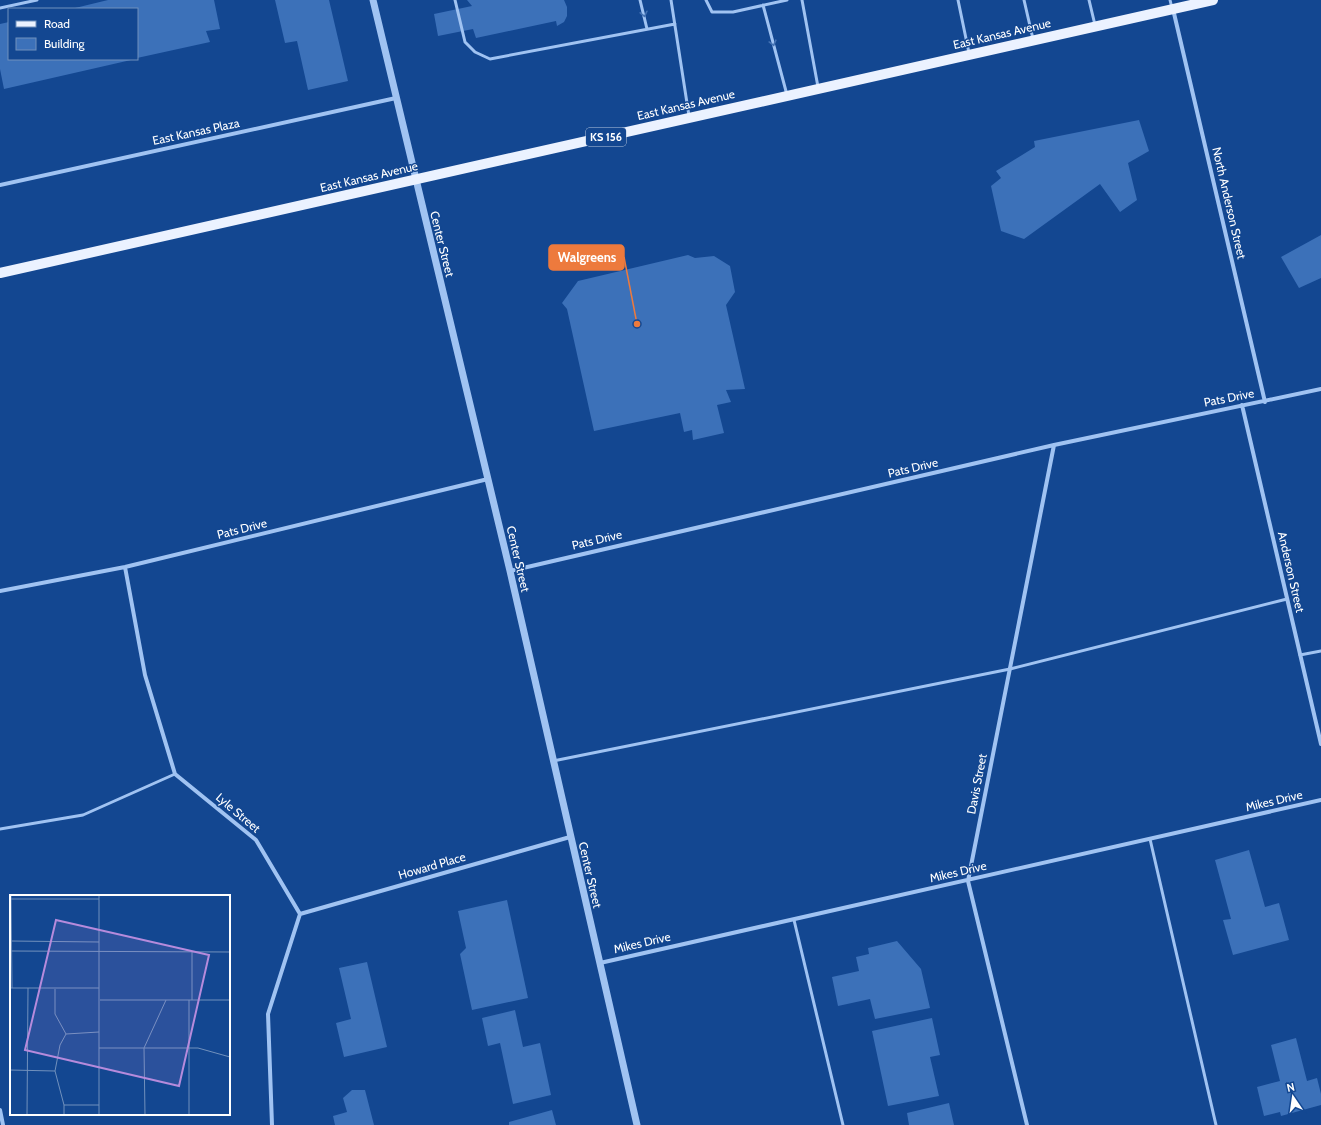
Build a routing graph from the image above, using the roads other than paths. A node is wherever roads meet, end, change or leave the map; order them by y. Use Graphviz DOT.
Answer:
graph roads {
  1 [pos="37,0"];
  2 [pos="373,0"];
  3 [pos="455,0"];
  4 [pos="640,0"];
  5 [pos="671,0"];
  6 [pos="706,0"];
  7 [pos="787,0"];
  8 [pos="802,0"];
  9 [pos="958,0"];
  10 [pos="1024,0"];
  11 [pos="1089,0"];
  12 [pos="1213,0"];
  13 [pos="763,5"];
  14 [pos="1172,5"];
  15 [pos="0,8"];
  16 [pos="675,24"];
  17 [pos="1096,27"];
  18 [pos="647,29"];
  19 [pos="1034,41"];
  20 [pos="969,55"];
  21 [pos="819,89"];
  22 [pos="787,96"];
  23 [pos="396,98"];
  24 [pos="690,118"];
  25 [pos="415,180"];
  26 [pos="0,185"];
  27 [pos="0,273"];
  28 [pos="1321,389"];
  29 [pos="1265,402"];
  30 [pos="1242,405"];
  31 [pos="1054,445"];
  32 [pos="488,479"];
  33 [pos="125,568"];
  34 [pos="510,571"];
  35 [pos="0,591"];
  36 [pos="1287,599"];
  37 [pos="1321,651"];
  38 [pos="1300,655"];
  39 [pos="1010,669"];
  40 [pos="1321,744"];
  41 [pos="553,761"];
  42 [pos="175,774"];
  43 [pos="1321,800"];
  44 [pos="0,829"];
  45 [pos="570,837"];
  46 [pos="1150,839"];
  47 [pos="968,880"];
  48 [pos="300,914"];
  49 [pos="794,920"];
  50 [pos="599,963"];
  51 [pos="0,1110"];
  52 [pos="4,1125"];
  53 [pos="272,1125"];
  54 [pos="636,1125"];
  55 [pos="843,1125"];
  56 [pos="1027,1125"];
  57 [pos="1216,1125"];
  1 -- 15 [label="lane"];
  2 -- 23 [label="street, Center Street"];
  3 -- 18 [label="lane"];
  4 -- 18 [label="lane, one-way"];
  5 -- 16 [label="lane"];
  6 -- 13 [label="lane"];
  7 -- 13 [label="lane"];
  8 -- 21 [label="lane"];
  9 -- 20 [label="lane"];
  10 -- 19 [label="lane"];
  11 -- 17 [label="lane"];
  12 -- 14 [label="main road, East Kansas Avenue / KS 156"];
  13 -- 22 [label="lane, one-way"];
  14 -- 17 [label="main road, East Kansas Avenue / KS 156"];
  14 -- 29 [label="street, North Anderson Street"];
  16 -- 18 [label="lane"];
  16 -- 24 [label="lane"];
  17 -- 19 [label="main road, East Kansas Avenue / KS 156"];
  19 -- 20 [label="main road, East Kansas Avenue / KS 156"];
  20 -- 21 [label="main road, East Kansas Avenue / KS 156"];
  21 -- 22 [label="main road, East Kansas Avenue / KS 156"];
  22 -- 24 [label="main road, East Kansas Avenue / KS 156"];
  23 -- 25 [label="street, Center Street"];
  23 -- 26 [label="street, East Kansas Plaza"];
  24 -- 25 [label="main road, East Kansas Avenue / KS 156"];
  25 -- 27 [label="main road, East Kansas Avenue / KS 156"];
  25 -- 32 [label="street, Center Street"];
  28 -- 29 [label="street, Pats Drive"];
  29 -- 30 [label="street, Pats Drive"];
  30 -- 31 [label="street, Pats Drive"];
  30 -- 36 [label="street, Anderson Street"];
  31 -- 34 [label="street, Pats Drive"];
  31 -- 39 [label="street, Davis Street"];
  32 -- 33 [label="street, Pats Drive"];
  32 -- 34 [label="street, Center Street"];
  33 -- 35 [label="street, Pats Drive"];
  33 -- 42 [label="street"];
  34 -- 41 [label="street, Center Street"];
  36 -- 38 [label="street, Anderson Street"];
  36 -- 39 [label="lane"];
  37 -- 38 [label="lane"];
  38 -- 40 [label="street, Anderson Street"];
  39 -- 41 [label="lane"];
  39 -- 47 [label="street, Davis Street"];
  41 -- 45 [label="street, Center Street"];
  42 -- 44 [label="lane"];
  42 -- 48 [label="street, Lyle Street"];
  43 -- 46 [label="street, Mikes Drive"];
  45 -- 48 [label="street, Howard Place"];
  45 -- 50 [label="street, Center Street"];
  46 -- 47 [label="street, Mikes Drive"];
  46 -- 57 [label="lane"];
  47 -- 49 [label="street, Mikes Drive"];
  47 -- 56 [label="street, Davis Street"];
  48 -- 53 [label="street"];
  49 -- 50 [label="street, Mikes Drive"];
  49 -- 55 [label="lane"];
  50 -- 54 [label="street, Center Street"];
  51 -- 52 [label="street"];
}
